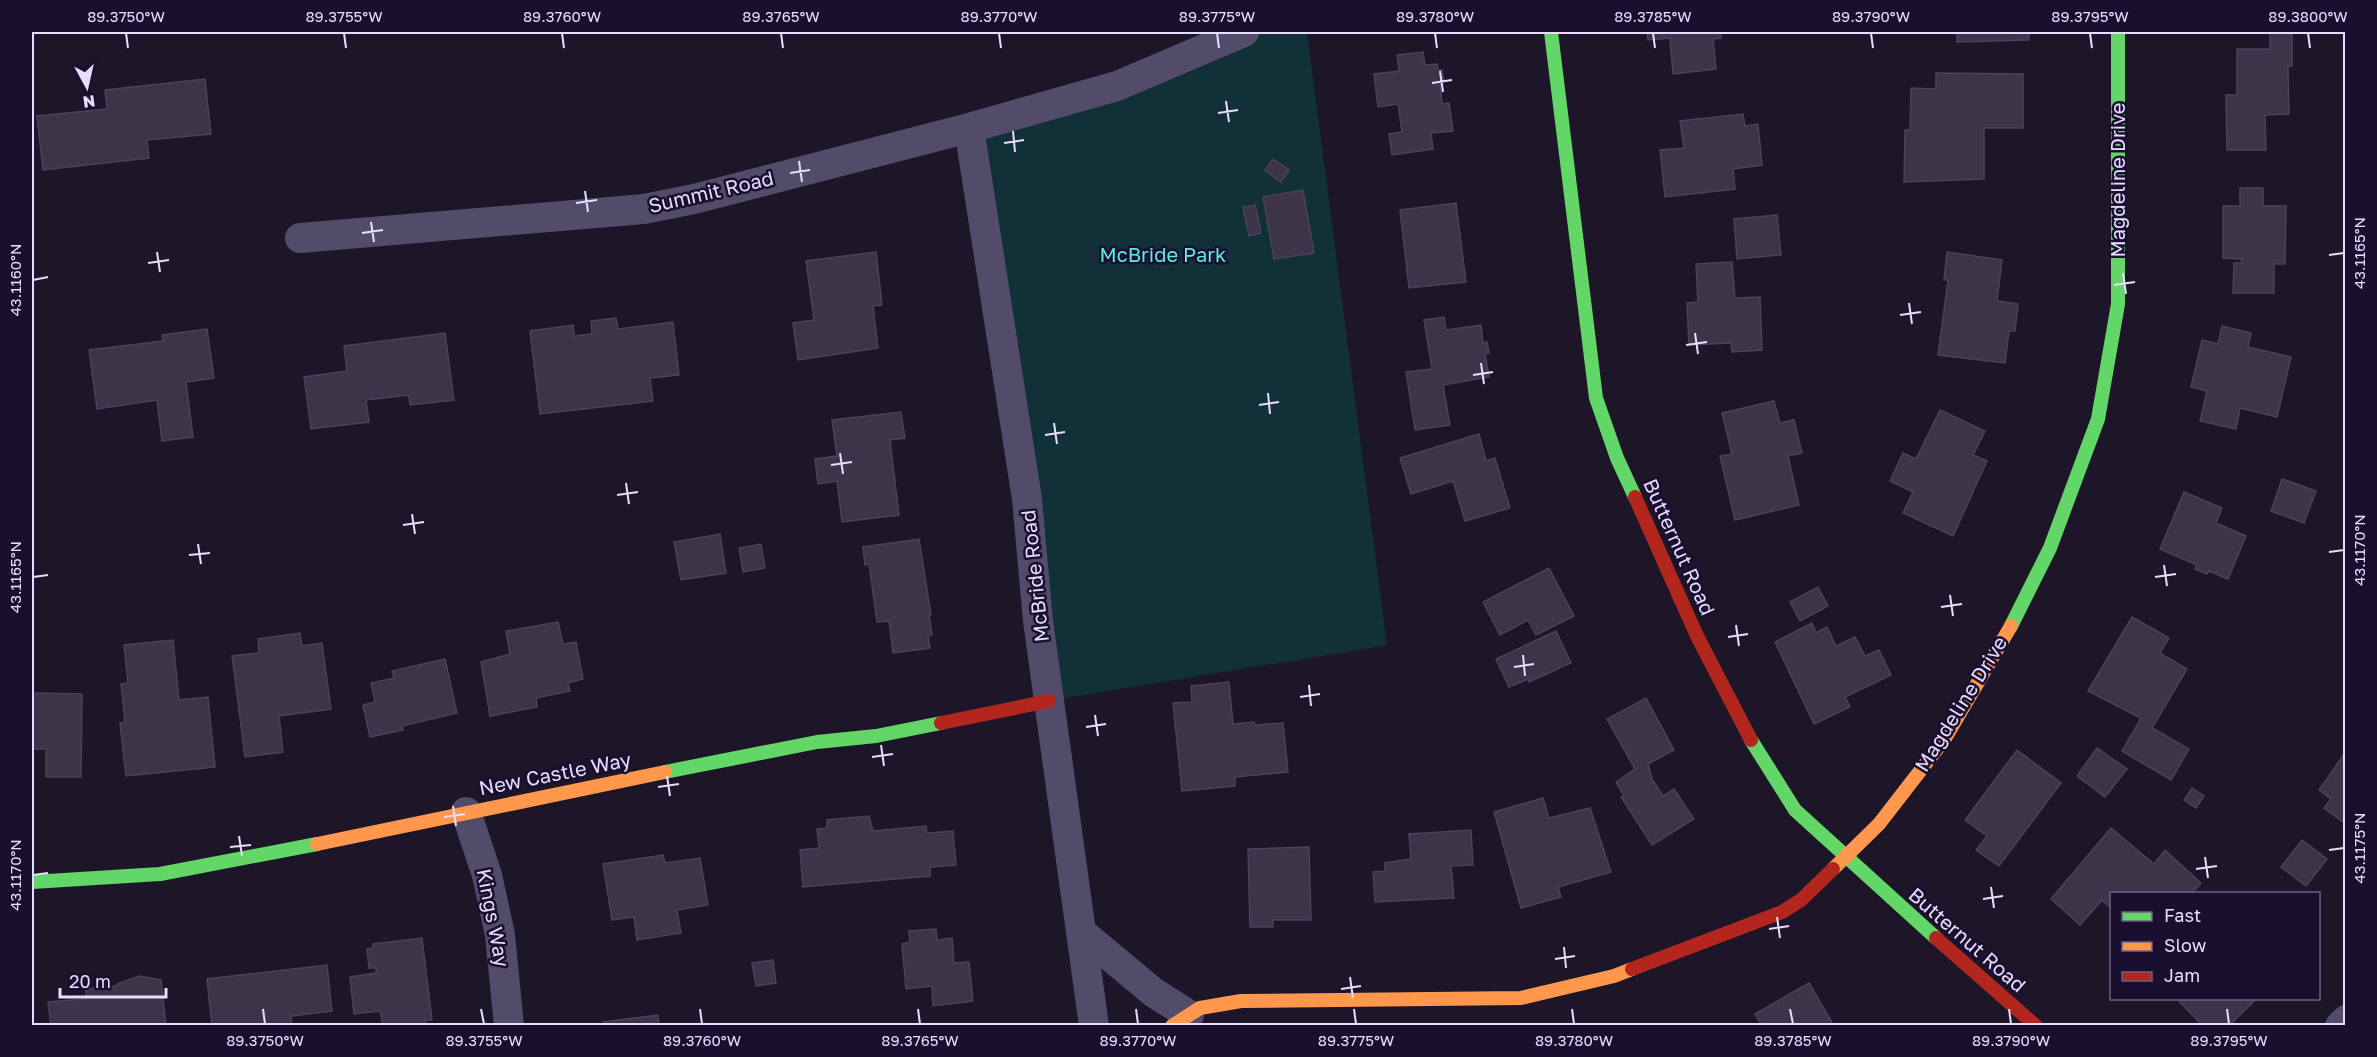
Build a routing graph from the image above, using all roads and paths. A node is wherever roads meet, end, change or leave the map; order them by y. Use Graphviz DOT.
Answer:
graph roads {
  1 [pos="1244,32"];
  2 [pos="1551,32"];
  3 [pos="2118,32"];
  4 [pos="969,128"];
  5 [pos="300,238"];
  6 [pos="1049,701"];
  7 [pos="466,812"];
  8 [pos="1845,857"];
  9 [pos="32,882"];
  10 [pos="1081,932"];
  11 [pos="1180,1020"];
  12 [pos="2346,1020"];
  13 [pos="509,1026"];
  14 [pos="1094,1026"];
  15 [pos="2036,1026"];
  16 [pos="2340,1026"];
  1 -- 4 [label="street, Summit Road"];
  2 -- 8 [label="street, Butternut Road"];
  3 -- 8 [label="street, Magdeline Drive"];
  4 -- 5 [label="street, Summit Road"];
  4 -- 6 [label="street, McBride Road"];
  6 -- 7 [label="street, New Castle Way"];
  6 -- 10 [label="street, McBride Road"];
  7 -- 9 [label="street, New Castle Way"];
  7 -- 13 [label="street, Kings Way"];
  8 -- 11 [label="street, Magdeline Drive"];
  8 -- 15 [label="street, Butternut Road"];
  10 -- 11 [label="street, Magdeline Drive"];
  10 -- 14 [label="street, McBride Road"];
  12 -- 16 [label="street"];
}
